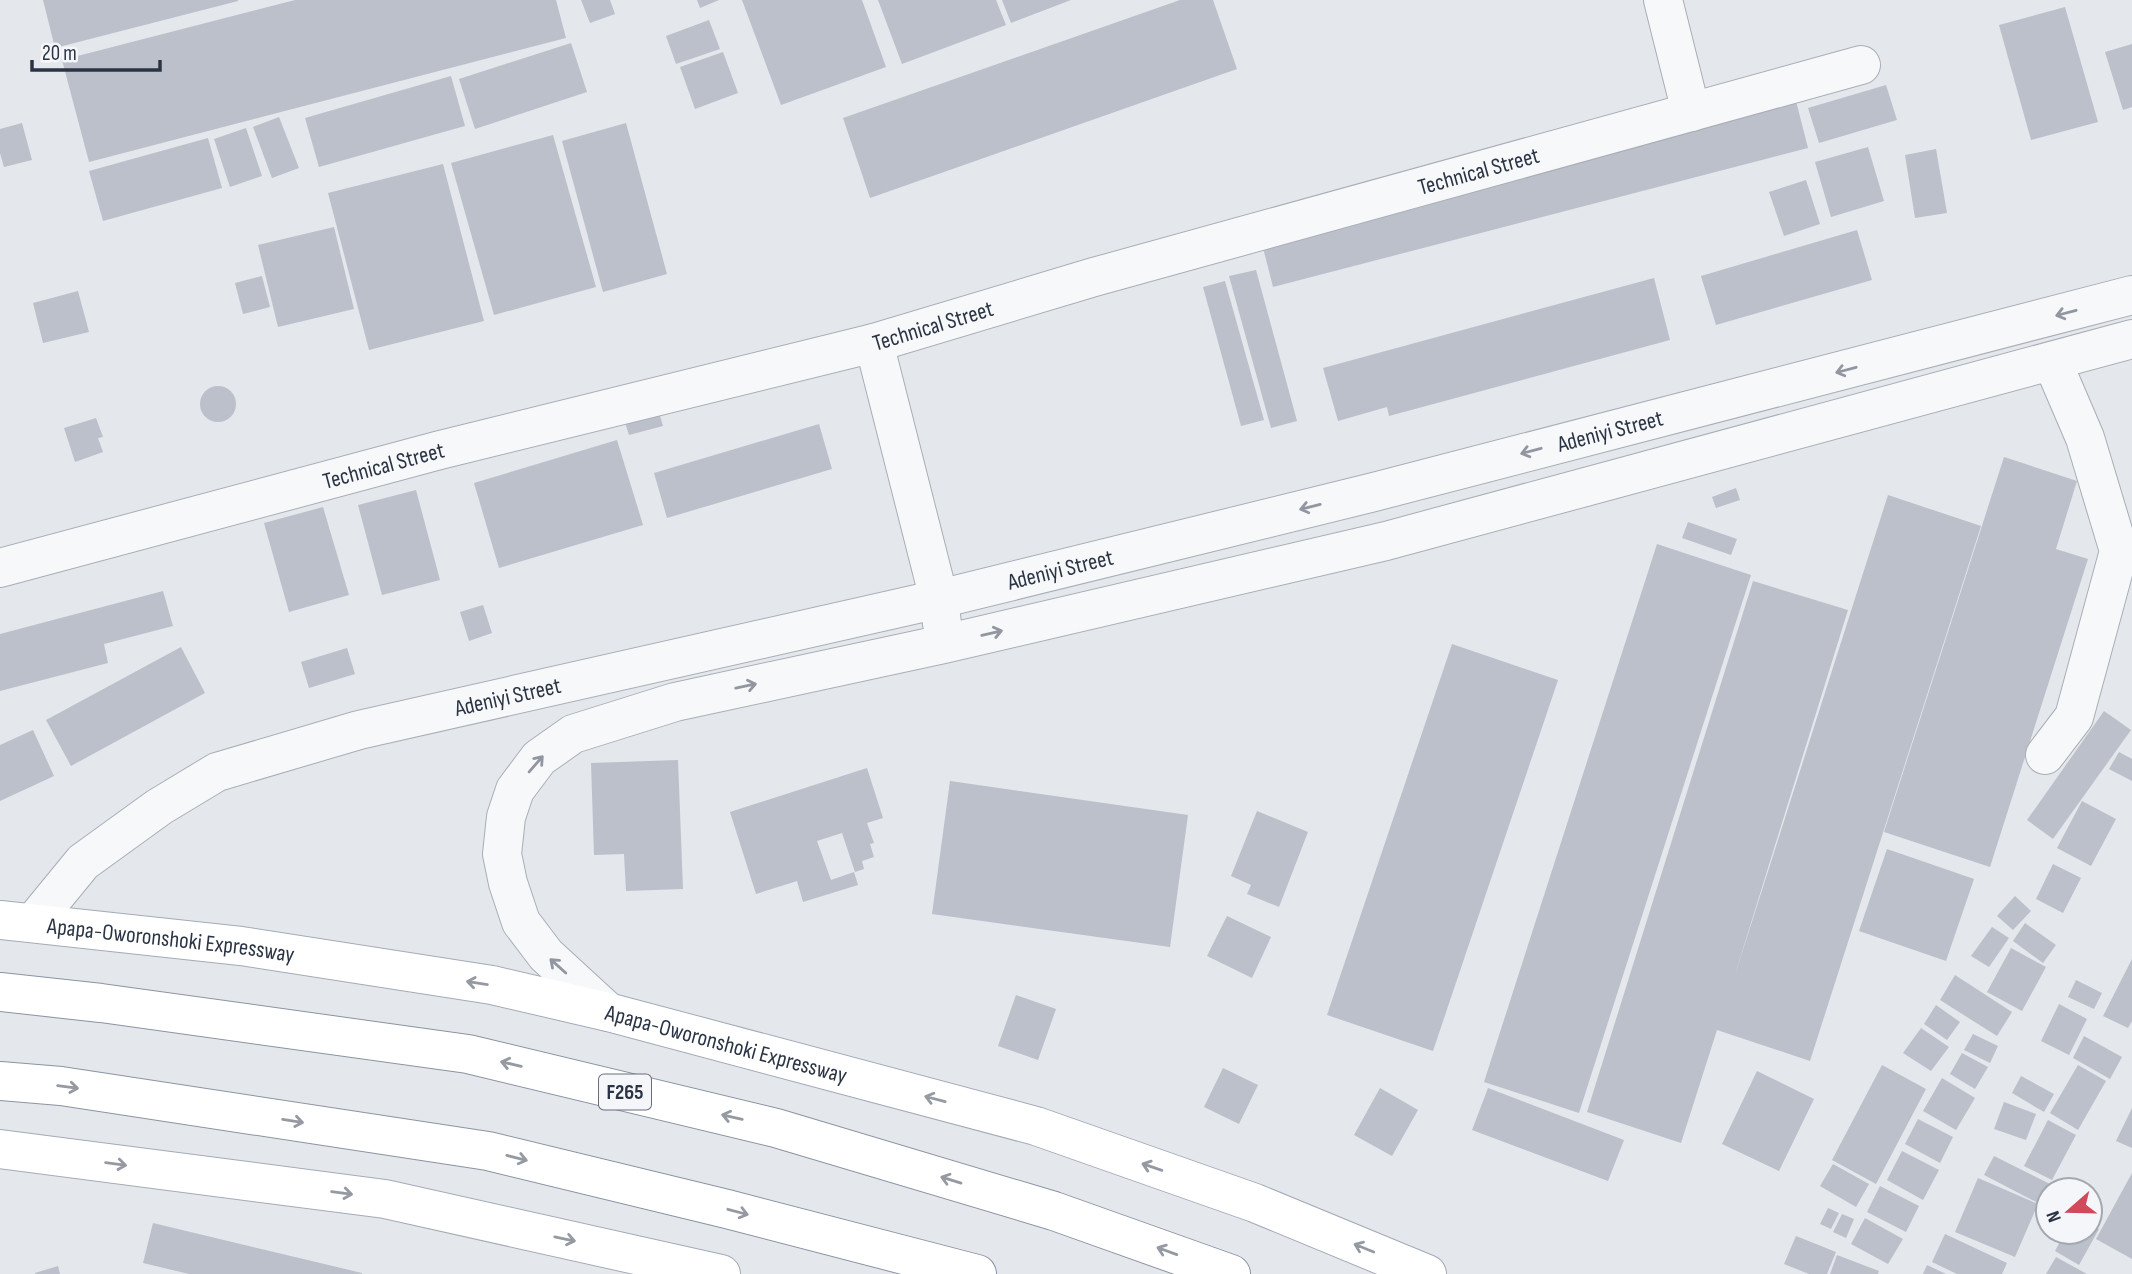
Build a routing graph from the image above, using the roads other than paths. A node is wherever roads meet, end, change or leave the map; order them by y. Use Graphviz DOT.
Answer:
graph roads {
  1 [pos="1663,0"];
  2 [pos="1861,65"];
  3 [pos="1691,112"];
  4 [pos="2132,295"];
  5 [pos="2132,339"];
  6 [pos="874,343"];
  7 [pos="2052,361"];
  8 [pos="0,569"];
  9 [pos="939,599"];
  10 [pos="944,644"];
  11 [pos="2045,755"];
  12 [pos="17,922"];
  13 [pos="0,992"];
  14 [pos="608,1012"];
  15 [pos="0,1081"];
  16 [pos="1,1154"];
  17 [pos="721,1274"];
  18 [pos="977,1274"];
  19 [pos="1231,1274"];
  20 [pos="1427,1274"];
  1 -- 3 [label="street"];
  2 -- 3 [label="street, Technical Street"];
  3 -- 6 [label="street, Technical Street"];
  4 -- 9 [label="street, Adeniyi Street, one-way"];
  5 -- 7 [label="street, Adeniyi Street"];
  6 -- 8 [label="street, Technical Street"];
  6 -- 9 [label="street"];
  10 -- 7 [label="street, Adeniyi Street, one-way"];
  7 -- 11 [label="street"];
  9 -- 10 [label="street"];
  9 -- 12 [label="street, Adeniyi Street"];
  14 -- 10 [label="street, Adeniyi Street, one-way"];
  14 -- 12 [label="main road, Apapa-Oworonshoki Expressway, one-way"];
  19 -- 13 [label="main road, F265, one-way"];
  20 -- 14 [label="main road, Apapa-Oworonshoki Expressway, one-way"];
  15 -- 18 [label="main road, one-way"];
  16 -- 17 [label="main road, one-way"];
}
